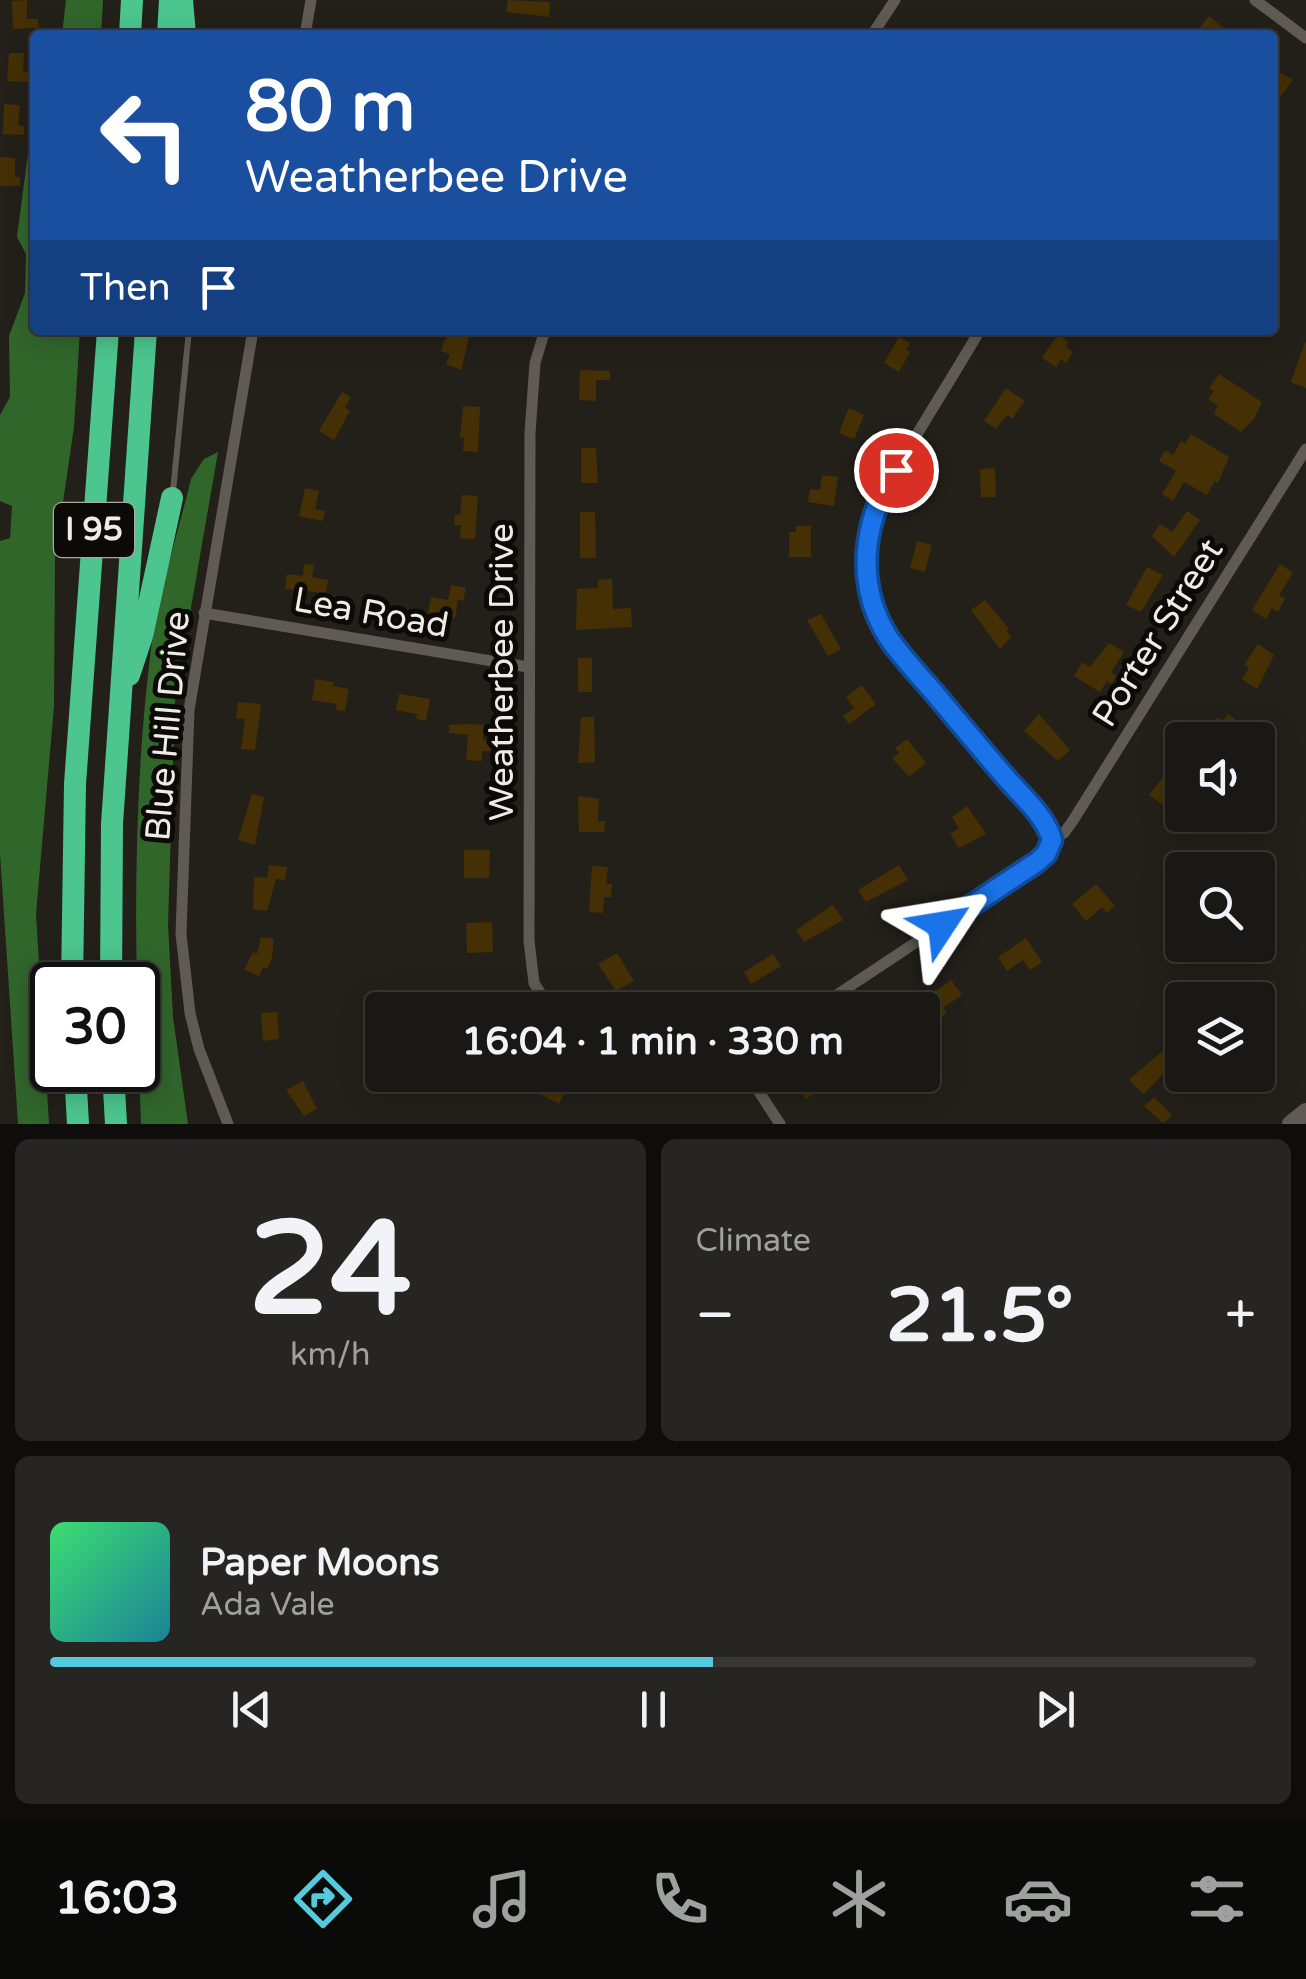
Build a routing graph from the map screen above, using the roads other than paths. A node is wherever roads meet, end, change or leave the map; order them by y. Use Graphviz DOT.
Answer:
graph roads {
  1 [pos="132,0"];
  2 [pos="170,0"];
  3 [pos="182,0"];
  4 [pos="311,0"];
  5 [pos="896,0"];
  6 [pos="1255,0"];
  7 [pos="130,30"];
  8 [pos="168,30"];
  9 [pos="185,30"];
  10 [pos="306,30"];
  11 [pos="875,30"];
  12 [pos="1306,38"];
  13 [pos="108,335"];
  14 [pos="146,335"];
  15 [pos="188,335"];
  16 [pos="253,335"];
  17 [pos="544,335"];
  18 [pos="977,335"];
  19 [pos="1306,450"];
  20 [pos="172,498"];
  21 [pos="204,613"];
  22 [pos="528,666"];
  23 [pos="118,707"];
  24 [pos="1052,840"];
  25 [pos="72,962"];
  26 [pos="111,962"];
  27 [pos="540,992"];
  28 [pos="841,992"];
  29 [pos="77,1092"];
  30 [pos="114,1092"];
  31 [pos="759,1092"];
  32 [pos="78,1124"];
  33 [pos="116,1124"];
  34 [pos="228,1124"];
  35 [pos="780,1124"];
  1 -- 7 [label="highway"];
  2 -- 8 [label="highway"];
  3 -- 9 [label="highway"];
  4 -- 10 [label="street"];
  5 -- 11 [label="street"];
  6 -- 12 [label="street"];
  13 -- 25 [label="highway, I 95"];
  14 -- 23 [label="highway, I 95"];
  15 -- 20 [label="lane"];
  16 -- 21 [label="street, Blue Hill Drive"];
  17 -- 22 [label="street, Weatherbee Drive"];
  18 -- 24 [label="street"];
  19 -- 24 [label="street, Porter Street"];
  20 -- 23 [label="highway"];
  21 -- 22 [label="street, Lea Road"];
  21 -- 34 [label="street, Blue Hill Drive"];
  22 -- 27 [label="street, Weatherbee Drive"];
  23 -- 26 [label="highway, I 95"];
  24 -- 28 [label="street"];
  29 -- 32 [label="highway"];
  30 -- 33 [label="highway"];
  31 -- 35 [label="street"];
}
